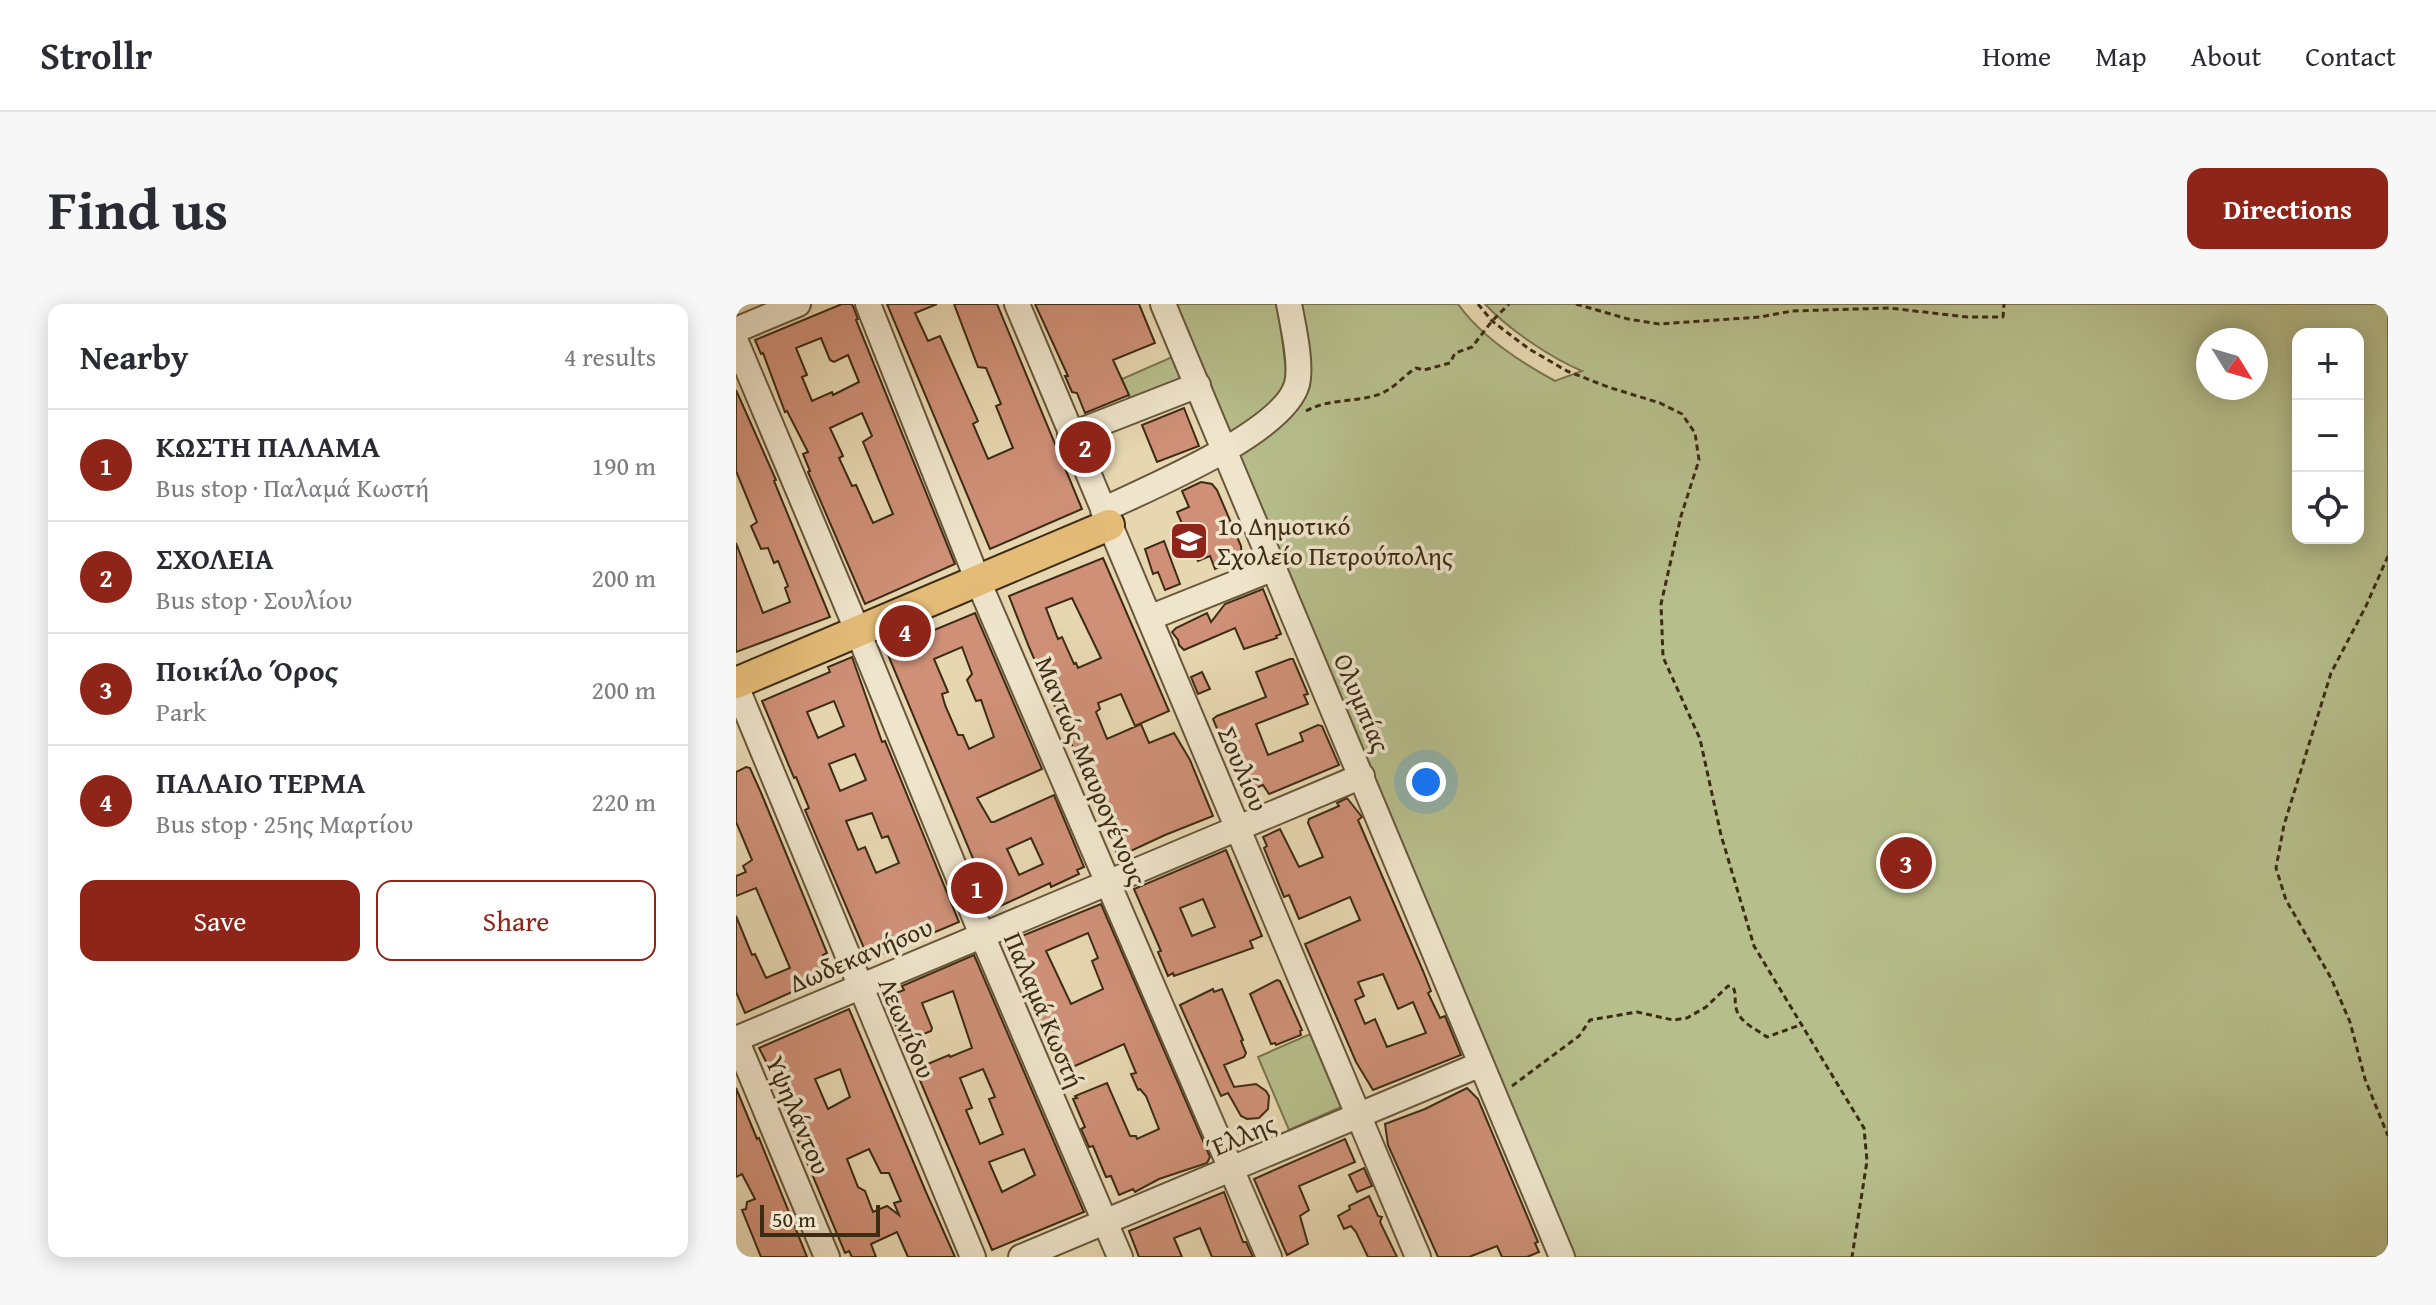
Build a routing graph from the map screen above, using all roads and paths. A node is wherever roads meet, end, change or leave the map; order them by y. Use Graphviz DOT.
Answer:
graph roads {
  1 [pos="798,304"];
  2 [pos="868,304"];
  3 [pos="1017,304"];
  4 [pos="1163,304"];
  5 [pos="1289,304"];
  6 [pos="1478,304"];
  7 [pos="1509,304"];
  8 [pos="1576,304"];
  9 [pos="2004,304"];
  10 [pos="1492,321"];
  11 [pos="736,330"];
  12 [pos="736,342"];
  13 [pos="1198,385"];
  14 [pos="1298,417"];
  15 [pos="1070,435"];
  16 [pos="1225,450"];
  17 [pos="1106,517"];
  18 [pos="2388,556"];
  19 [pos="1274,568"];
  20 [pos="978,581"];
  21 [pos="1149,618"];
  22 [pos="858,632"];
  23 [pos="736,684"];
  24 [pos="1362,776"];
  25 [pos="1237,827"];
  26 [pos="1108,881"];
  27 [pos="982,935"];
  28 [pos="860,986"];
  29 [pos="1800,1025"];
  30 [pos="736,1039"];
  31 [pos="1481,1064"];
  32 [pos="1496,1098"];
  33 [pos="1358,1117"];
  34 [pos="2388,1136"];
  35 [pos="1232,1170"];
  36 [pos="1105,1222"];
  37 [pos="827,1257"];
  38 [pos="973,1257"];
  39 [pos="1021,1257"];
  40 [pos="1120,1257"];
  41 [pos="1269,1257"];
  42 [pos="1418,1257"];
  43 [pos="1562,1257"];
  44 [pos="1852,1257"];
  1 -- 11 [label="street"];
  2 -- 20 [label="street, Μαντώς Μαυρογένους"];
  3 -- 15 [label="street, Σουλίου"];
  4 -- 13 [label="street, Ολυμπίας"];
  5 -- 16 [label="street"];
  6 -- 10 [label="path"];
  7 -- 10 [label="path"];
  8 -- 9 [label="path"];
  10 -- 14 [label="path"];
  10 -- 29 [label="path"];
  12 -- 22 [label="street, Παλαμά Κωστή"];
  13 -- 15 [label="street"];
  13 -- 16 [label="street, Ολυμπίας"];
  15 -- 17 [label="street, Σουλίου"];
  16 -- 17 [label="street"];
  16 -- 19 [label="street, Ολυμπίας"];
  17 -- 20 [label="main road"];
  17 -- 21 [label="street, Σουλίου"];
  18 -- 34 [label="path"];
  19 -- 21 [label="street"];
  19 -- 24 [label="street, Ολυμπίας"];
  20 -- 22 [label="main road"];
  20 -- 26 [label="street, Μαντώς Μαυρογένους"];
  21 -- 25 [label="street, Σουλίου"];
  22 -- 23 [label="main road"];
  22 -- 27 [label="street, Παλαμά Κωστή"];
  23 -- 28 [label="street, Λεωνίδου"];
  24 -- 25 [label="street, Δωδεκανήσου"];
  24 -- 31 [label="street, Ολυμπίας"];
  25 -- 26 [label="street, Δωδεκανήσου"];
  25 -- 33 [label="street, Σουλίου"];
  26 -- 27 [label="street, Δωδεκανήσου"];
  26 -- 35 [label="street, Μαντώς Μαυρογένους"];
  27 -- 28 [label="street, Δωδεκανήσου"];
  27 -- 36 [label="street, Παλαμά Κωστή"];
  28 -- 30 [label="street, Δωδεκανήσου"];
  28 -- 38 [label="street, Λεωνίδου"];
  29 -- 32 [label="path"];
  29 -- 44 [label="path"];
  30 -- 37 [label="street, Υψηλάντου"];
  31 -- 32 [label="street, Ολυμπίας"];
  31 -- 33 [label="street, Έλλης"];
  32 -- 43 [label="street, Ολυμπίας"];
  33 -- 35 [label="street, Έλλης"];
  33 -- 42 [label="street, Σουλίου"];
  35 -- 36 [label="street, Έλλης"];
  35 -- 41 [label="street, Μαντώς Μαυρογένους"];
  36 -- 39 [label="street, Έλλης"];
  36 -- 40 [label="street, Παλαμά Κωστή"];
}
